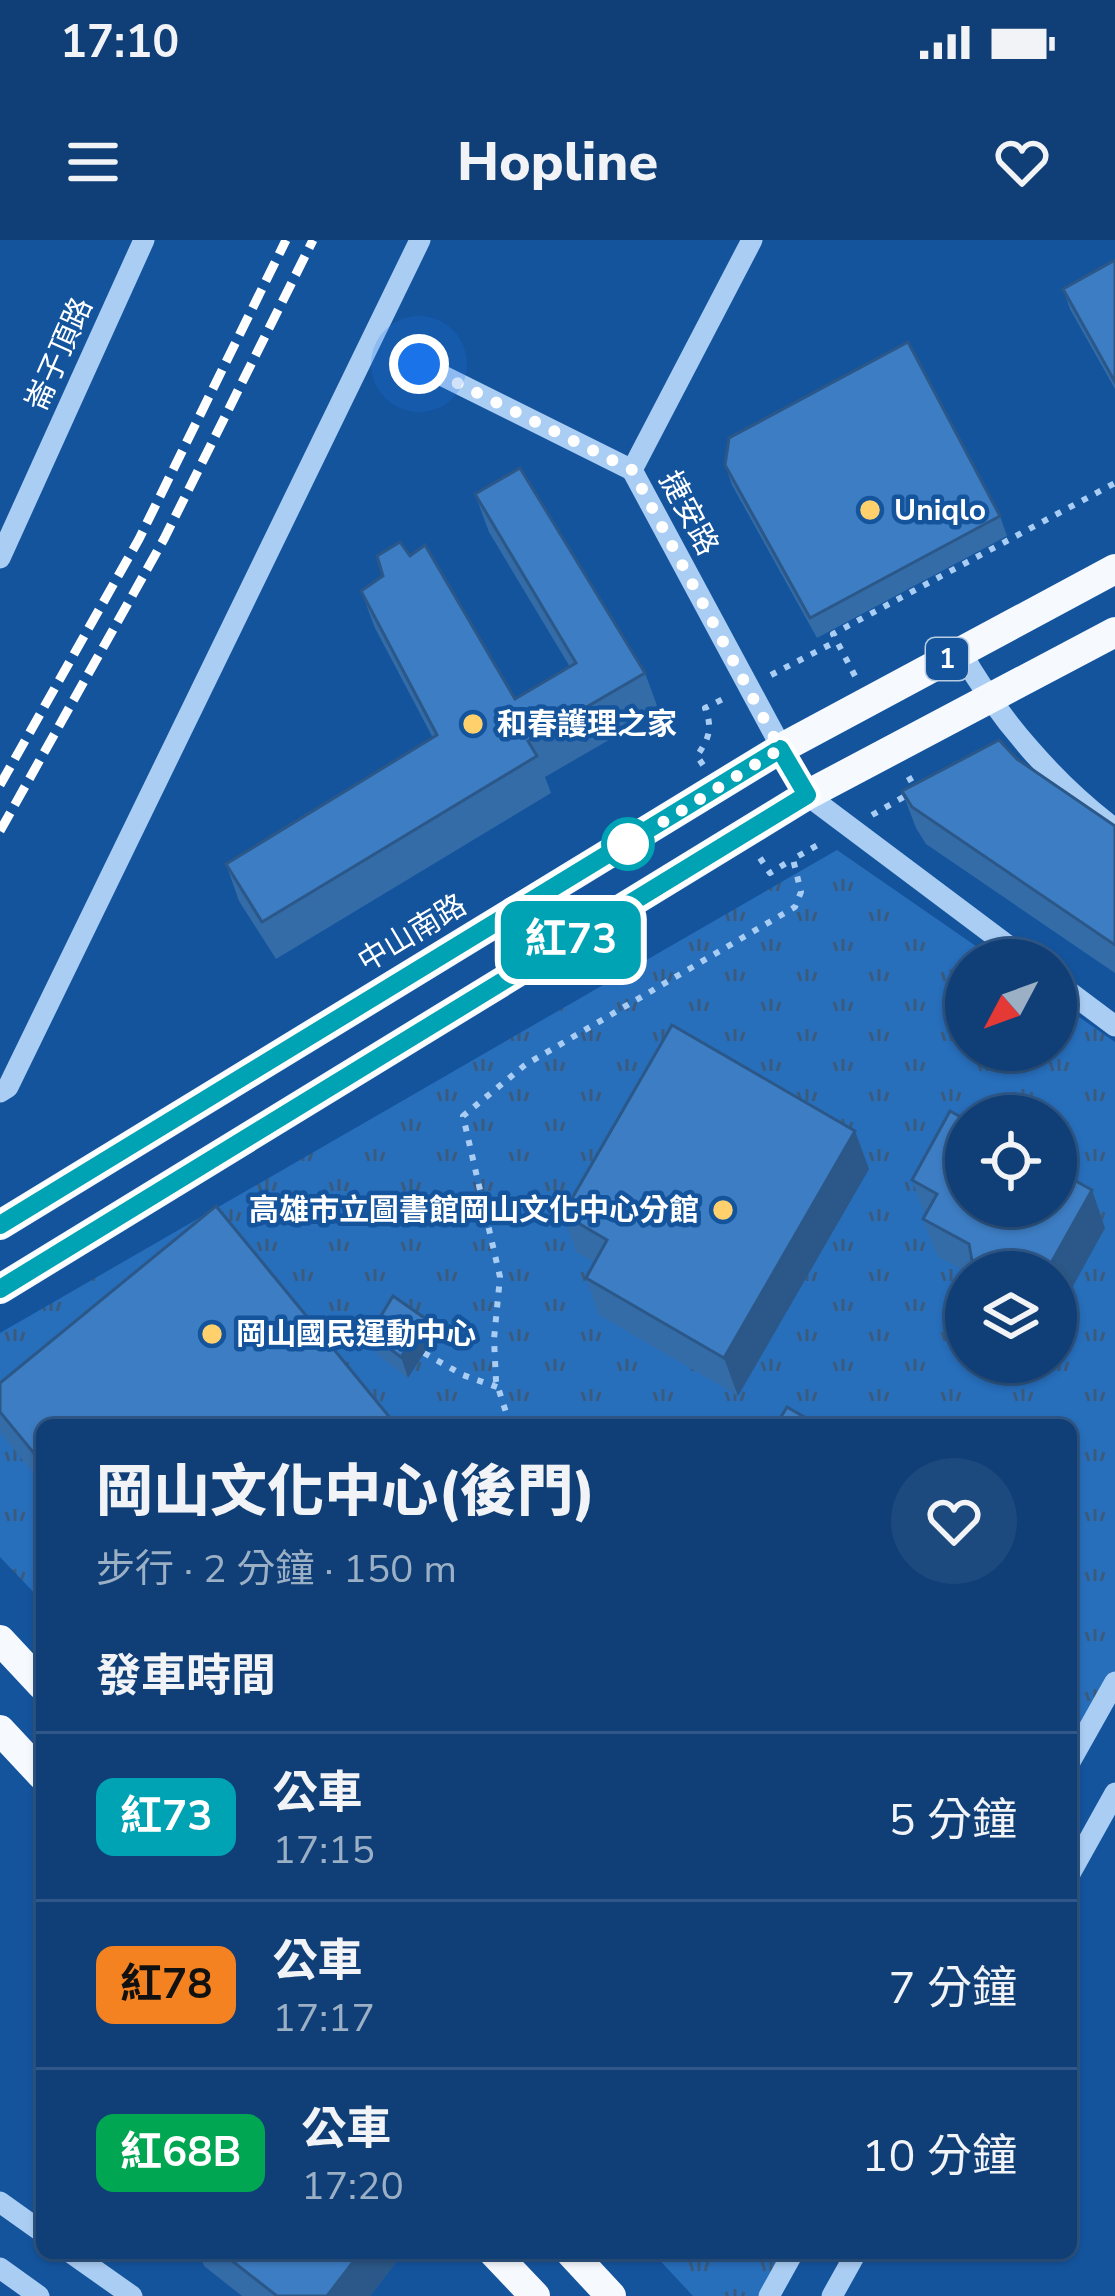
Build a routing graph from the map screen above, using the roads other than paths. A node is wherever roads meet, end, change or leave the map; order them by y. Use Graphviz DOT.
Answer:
graph roads {
  1 [pos="144,240"];
  2 [pos="420,240"];
  3 [pos="752,240"];
  4 [pos="419,364"];
  5 [pos="632,470"];
  6 [pos="0,558"];
  7 [pos="1115,569"];
  8 [pos="1115,632"];
  9 [pos="961,652"];
  10 [pos="988,700"];
  11 [pos="780,749"];
  12 [pos="807,795"];
  13 [pos="1115,829"];
  14 [pos="999,939"];
  15 [pos="1077,998"];
  16 [pos="1115,1026"];
  17 [pos="0,1092"];
  18 [pos="0,1225"];
  19 [pos="0,1289"];
  20 [pos="0,1640"];
  21 [pos="36,1679"];
  22 [pos="1115,1682"];
  23 [pos="0,1730"];
  24 [pos="1077,1749"];
  25 [pos="36,1769"];
  26 [pos="1115,1793"];
  27 [pos="1077,1861"];
  28 [pos="0,2202"];
  29 [pos="36,2228"];
  30 [pos="80,2259"];
  31 [pos="500,2259"];
  32 [pos="577,2259"];
  33 [pos="790,2259"];
  34 [pos="853,2259"];
  35 [pos="0,2268"];
  36 [pos="39,2296"];
  37 [pos="132,2296"];
  38 [pos="535,2296"];
  39 [pos="611,2296"];
  40 [pos="769,2296"];
  41 [pos="832,2296"];
  1 -- 6 [label="street, 崙子頂路"];
  2 -- 17 [label="street"];
  3 -- 5 [label="street, 捷安路"];
  4 -- 5 [label="street"];
  5 -- 11 [label="street, 捷安路"];
  7 -- 9 [label="main road, 中山南路 / 1"];
  8 -- 10 [label="main road, 1"];
  9 -- 10 [label="street"];
  9 -- 11 [label="main road, 中山南路 / 1"];
  10 -- 12 [label="main road, 1"];
  10 -- 13 [label="street"];
  11 -- 12 [label="street, 捷安路"];
  11 -- 18 [label="main road, 中山南路 / 1"];
  12 -- 14 [label="street"];
  12 -- 19 [label="main road, 1"];
  15 -- 16 [label="street"];
  20 -- 21 [label="main road"];
  22 -- 24 [label="street"];
  23 -- 25 [label="main road"];
  26 -- 27 [label="street"];
  28 -- 29 [label="street"];
  30 -- 37 [label="street"];
  31 -- 38 [label="main road"];
  32 -- 39 [label="main road"];
  33 -- 40 [label="street"];
  34 -- 41 [label="street"];
  35 -- 36 [label="street"];
}
